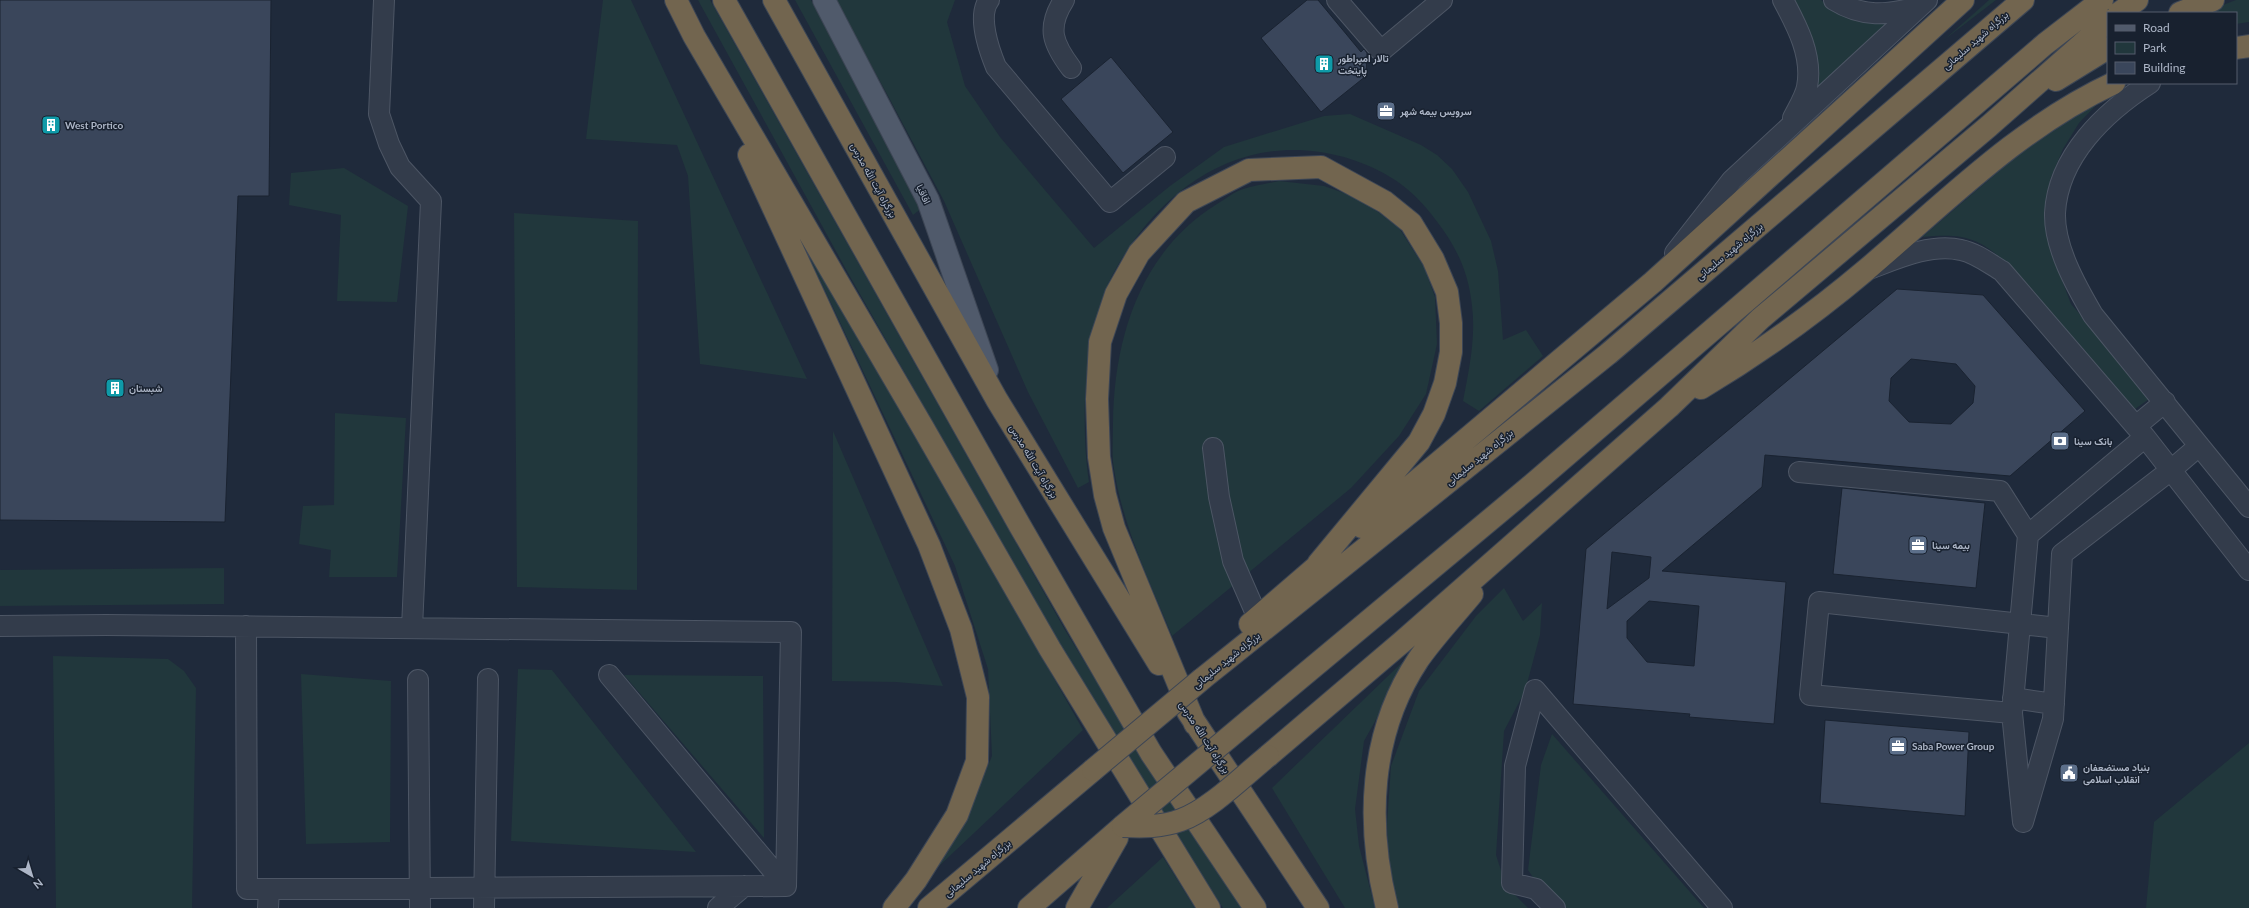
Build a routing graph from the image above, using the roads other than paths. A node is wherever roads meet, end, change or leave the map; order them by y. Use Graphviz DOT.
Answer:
graph roads {
  1 [pos="384,0"];
  2 [pos="676,0"];
  3 [pos="724,0"];
  4 [pos="774,0"];
  5 [pos="824,0"];
  6 [pos="989,0"];
  7 [pos="1064,0"];
  8 [pos="1337,0"];
  9 [pos="1442,0"];
  10 [pos="1783,0"];
  11 [pos="1834,0"];
  12 [pos="1963,0"];
  13 [pos="2023,0"];
  14 [pos="2102,0"];
  15 [pos="2137,0"];
  16 [pos="2213,0"];
  17 [pos="1924,3"];
  18 [pos="2120,12"];
  19 [pos="2183,12"];
  20 [pos="2107,22"];
  21 [pos="694,36"];
  22 [pos="2249,46"];
  23 [pos="2237,48"];
  24 [pos="2107,49"];
  25 [pos="1071,68"];
  26 [pos="2112,84"];
  27 [pos="2149,84"];
  28 [pos="1990,126"];
  29 [pos="1787,129"];
  30 [pos="1165,157"];
  31 [pos="1864,271"];
  32 [pos="1653,282"];
  33 [pos="997,400"];
  34 [pos="2165,402"];
  35 [pos="1669,407"];
  36 [pos="2140,432"];
  37 [pos="2199,446"];
  38 [pos="1213,448"];
  39 [pos="2171,470"];
  40 [pos="1798,472"];
  41 [pos="2249,507"];
  42 [pos="2028,535"];
  43 [pos="1510,547"];
  44 [pos="1318,564"];
  45 [pos="2249,570"];
  46 [pos="1257,616"];
  47 [pos="2020,623"];
  48 [pos="0,626"];
  49 [pos="246,626"];
  50 [pos="412,628"];
  51 [pos="2058,628"];
  52 [pos="609,675"];
  53 [pos="488,679"];
  54 [pos="1202,679"];
  55 [pos="418,680"];
  56 [pos="2054,704"];
  57 [pos="2012,706"];
  58 [pos="1196,724"];
  59 [pos="1123,826"];
  60 [pos="744,886"];
  61 [pos="786,886"];
  62 [pos="420,888"];
  63 [pos="485,888"];
  64 [pos="269,899"];
  65 [pos="420,908"];
  66 [pos="484,908"];
  67 [pos="718,908"];
  68 [pos="894,908"];
  69 [pos="930,908"];
  70 [pos="1029,908"];
  71 [pos="1077,908"];
  72 [pos="1209,908"];
  73 [pos="1255,908"];
  74 [pos="1318,908"];
  75 [pos="1387,908"];
  76 [pos="1555,908"];
  77 [pos="1722,908"];
  1 -- 50 [label="lane"];
  2 -- 21 [label="highway"];
  3 -- 73 [label="highway"];
  4 -- 33 [label="highway, بزرگراه آیت الله مدرس"];
  5 -- 33 [label="main road, اقاقیا"];
  6 -- 30 [label="lane"];
  7 -- 25 [label="lane"];
  8 -- 9 [label="lane"];
  10 -- 29 [label="lane"];
  11 -- 17 [label="lane"];
  12 -- 32 [label="highway"];
  13 -- 54 [label="highway, بزرگراه شهید سلیمانی"];
  14 -- 59 [label="highway, bridge"];
  15 -- 18 [label="highway"];
  16 -- 19 [label="highway"];
  17 -- 29 [label="lane"];
  20 -- 28 [label="highway"];
  21 -- 68 [label="highway"];
  21 -- 72 [label="highway"];
  22 -- 23 [label="highway"];
  24 -- 28 [label="highway"];
  26 -- 31 [label="highway"];
  27 -- 34 [label="lane"];
  28 -- 35 [label="highway"];
  29 -- 32 [label="lane"];
  31 -- 35 [label="highway"];
  31 -- 36 [label="lane"];
  32 -- 44 [label="highway"];
  33 -- 58 [label="highway, بزرگراه آیت الله مدرس"];
  34 -- 36 [label="lane"];
  34 -- 37 [label="lane"];
  35 -- 43 [label="highway"];
  36 -- 39 [label="lane"];
  36 -- 42 [label="lane"];
  37 -- 39 [label="lane"];
  37 -- 41 [label="lane"];
  38 -- 46 [label="lane"];
  39 -- 45 [label="lane"];
  39 -- 51 [label="lane"];
  40 -- 42 [label="lane"];
  42 -- 47 [label="lane"];
  43 -- 59 [label="highway, bridge"];
  43 -- 75 [label="highway"];
  44 -- 46 [label="highway"];
  44 -- 58 [label="highway"];
  46 -- 54 [label="highway"];
  47 -- 51 [label="lane"];
  47 -- 57 [label="lane"];
  47 -- 57 [label="lane"];
  48 -- 49 [label="lane"];
  49 -- 50 [label="lane"];
  49 -- 64 [label="lane"];
  50 -- 61 [label="lane"];
  51 -- 56 [label="lane"];
  52 -- 61 [label="lane"];
  53 -- 63 [label="lane"];
  54 -- 69 [label="highway, بزرگراه شهید سلیمانی, bridge"];
  55 -- 62 [label="lane"];
  56 -- 57 [label="lane"];
  56 -- 57 [label="lane"];
  58 -- 74 [label="highway, بزرگراه آیت الله مدرس"];
  59 -- 70 [label="highway"];
  59 -- 71 [label="highway"];
  60 -- 61 [label="lane"];
  60 -- 63 [label="lane"];
  60 -- 67 [label="lane"];
  62 -- 63 [label="lane"];
  62 -- 64 [label="lane"];
  62 -- 65 [label="lane"];
  63 -- 66 [label="lane"];
  76 -- 77 [label="lane"];
}
